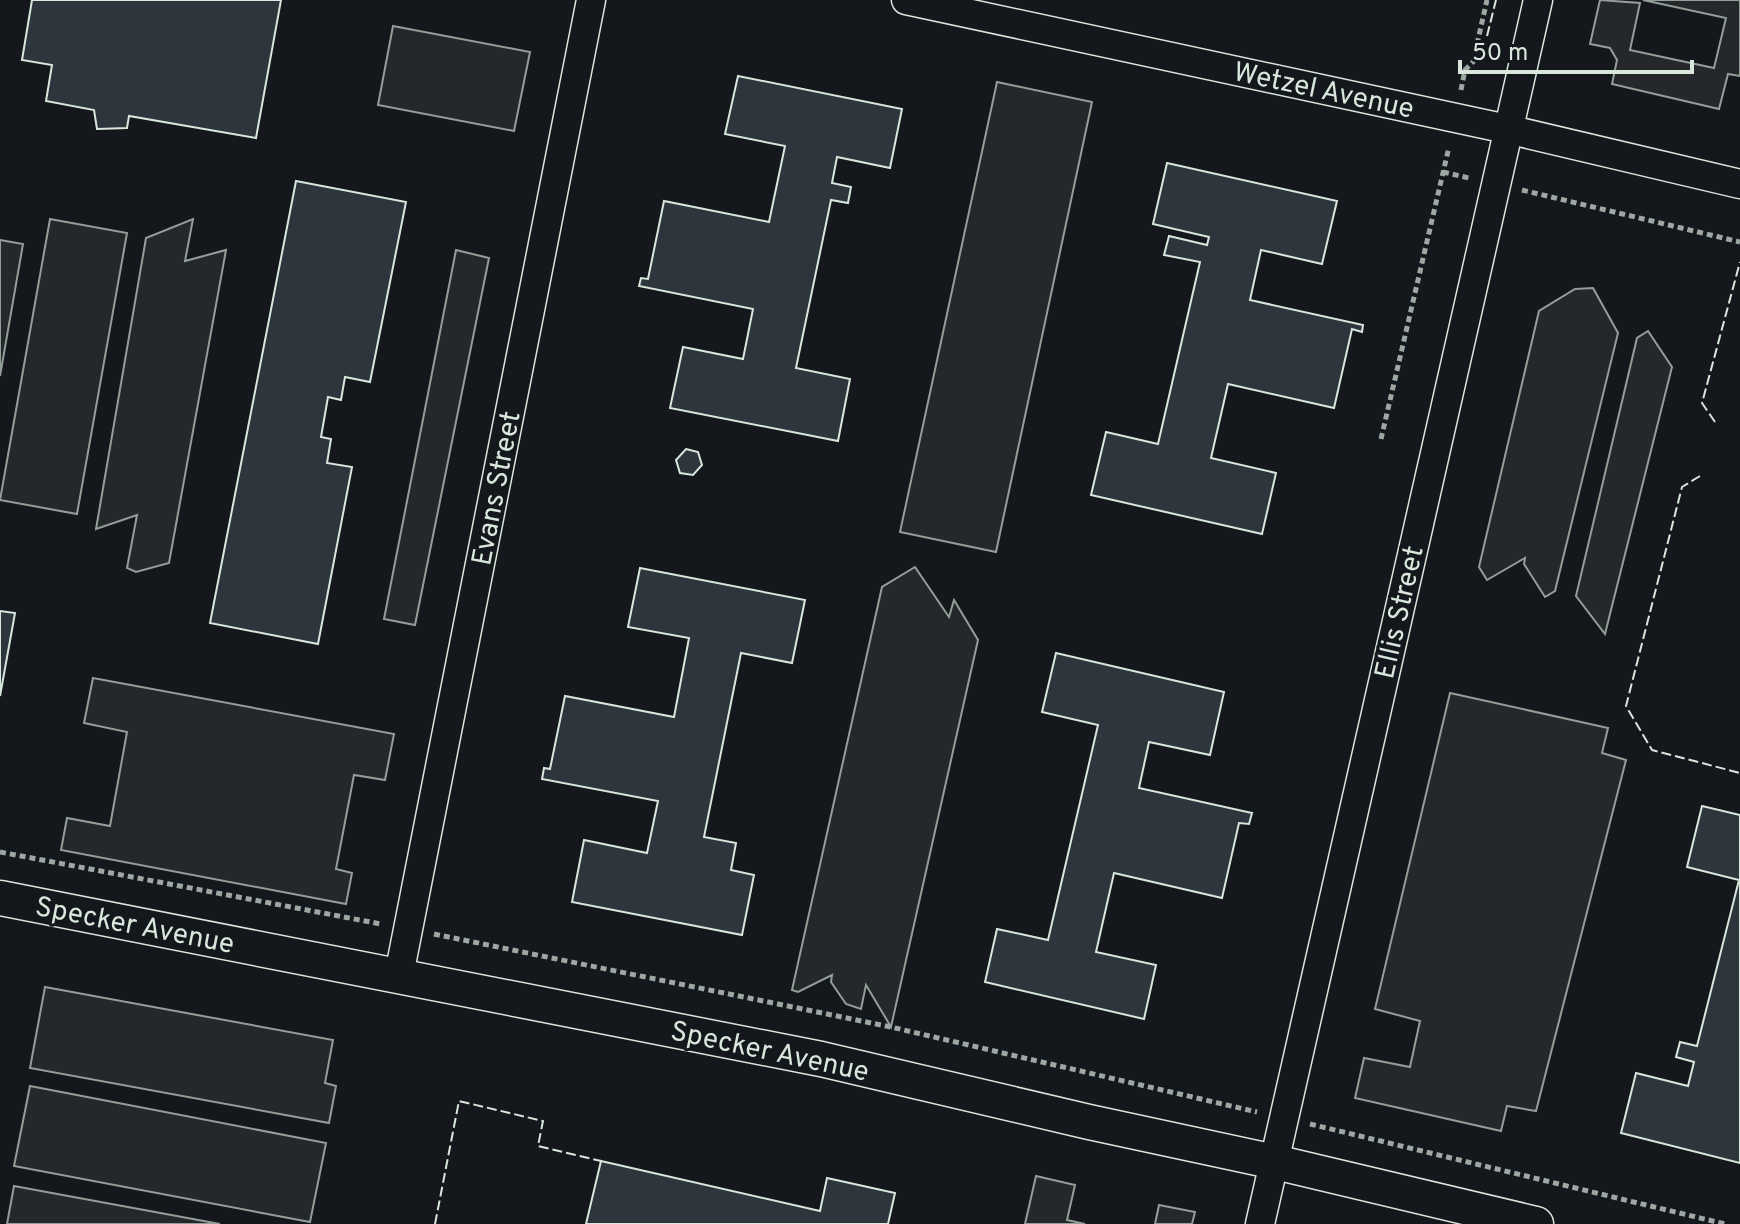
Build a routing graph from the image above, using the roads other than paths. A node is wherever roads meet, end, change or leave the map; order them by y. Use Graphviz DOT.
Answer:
graph roads {
  1 [pos="591,0"];
  2 [pos="906,0"];
  3 [pos="1538,0"];
  4 [pos="1507,129"];
  5 [pos="1740,184"];
  6 [pos="0,898"];
  7 [pos="399,975"];
  8 [pos="1275,1162"];
  9 [pos="1260,1224"];
  10 [pos="1536,1224"];
  1 -- 7 [label="street, Evans Street"];
  2 -- 4 [label="street, Wetzel Avenue"];
  3 -- 4 [label="street, Ellis Street"];
  4 -- 5 [label="street, Wetzel Avenue"];
  4 -- 8 [label="street, Ellis Street"];
  6 -- 7 [label="street, Specker Avenue"];
  7 -- 8 [label="street, Specker Avenue"];
  8 -- 9 [label="street, Ellis Street"];
  8 -- 10 [label="street, Specker Avenue"];
}
